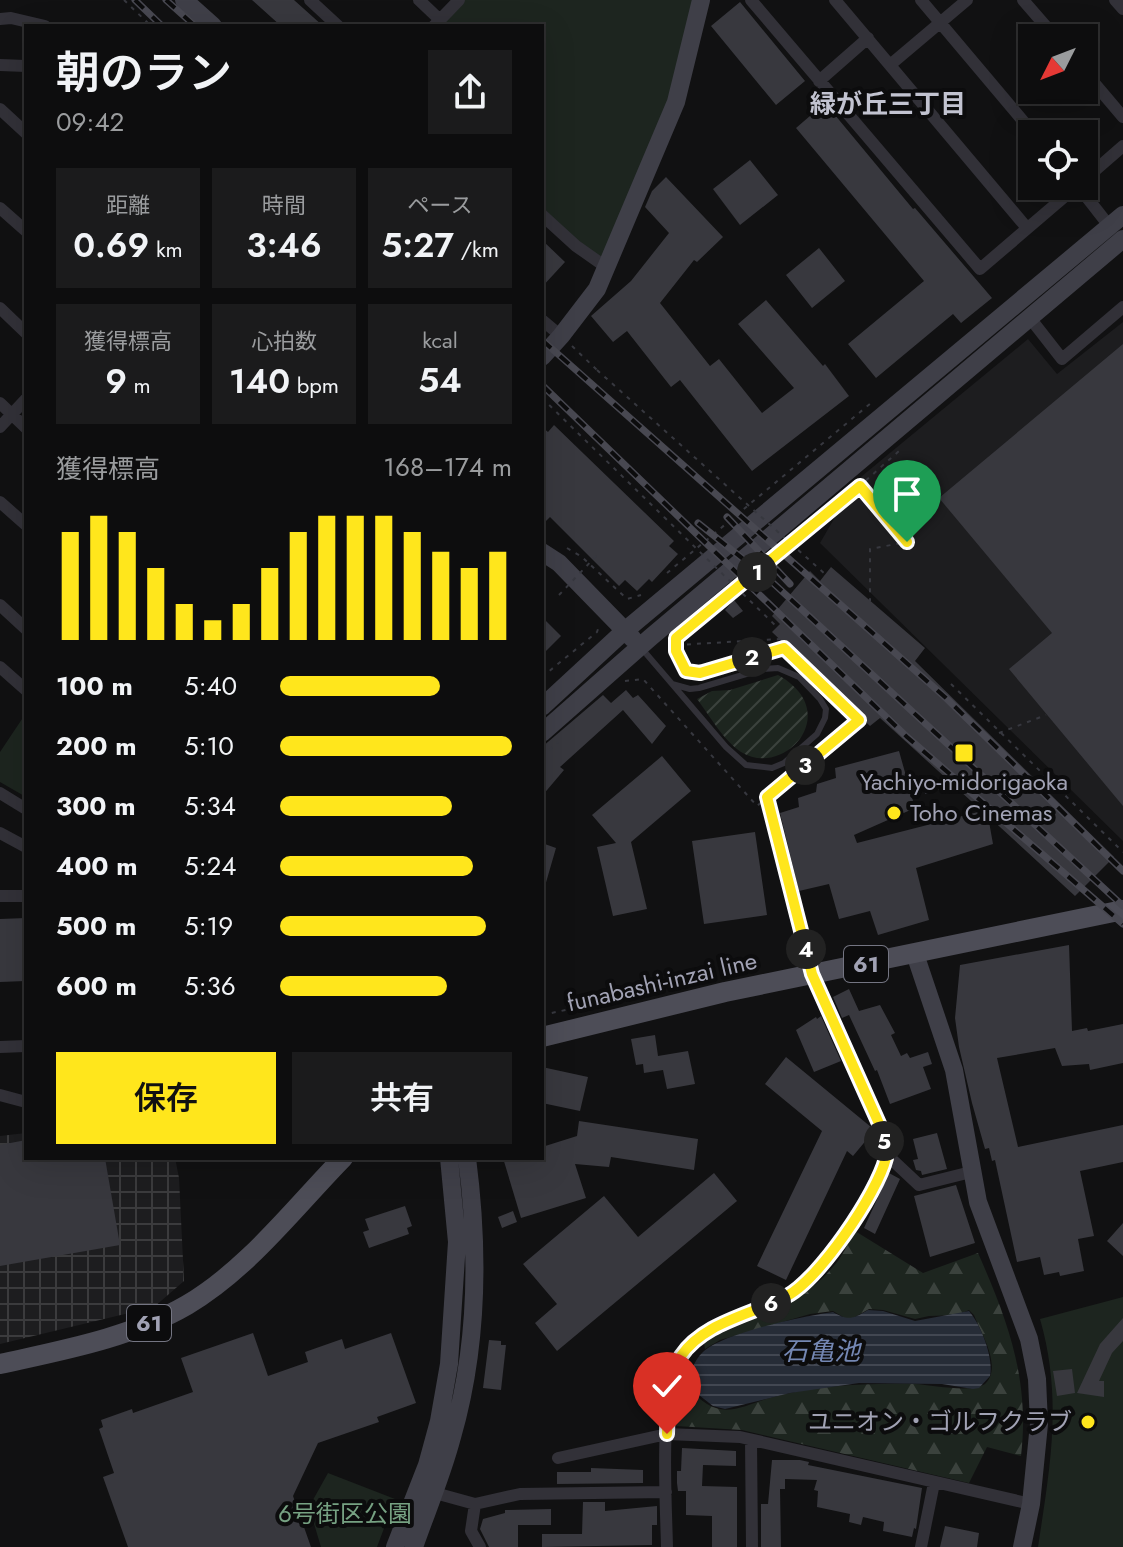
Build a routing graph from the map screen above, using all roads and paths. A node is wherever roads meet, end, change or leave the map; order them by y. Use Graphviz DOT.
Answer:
graph roads {
  1 [pos="124,0"];
  2 [pos="184,0"];
  3 [pos="310,0"];
  4 [pos="419,0"];
  5 [pos="459,0"];
  6 [pos="701,0"];
  7 [pos="751,0"];
  8 [pos="835,0"];
  9 [pos="921,0"];
  10 [pos="967,0"];
  11 [pos="1023,0"];
  12 [pos="1115,0"];
  13 [pos="1123,9"];
  14 [pos="0,19"];
  15 [pos="437,23"];
  16 [pos="940,23"];
  17 [pos="36,24"];
  18 [pos="149,24"];
  19 [pos="211,24"];
  20 [pos="336,24"];
  21 [pos="1044,24"];
  22 [pos="868,38"];
  23 [pos="0,65"];
  24 [pos="890,65"];
  25 [pos="24,66"];
  26 [pos="819,81"];
  27 [pos="1098,88"];
  28 [pos="0,109"];
  29 [pos="1123,117"];
  30 [pos="1022,120"];
  31 [pos="24,131"];
  32 [pos="1123,146"];
  33 [pos="1098,168"];
  34 [pos="1060,200"];
  35 [pos="1090,200"];
  36 [pos="0,208"];
  37 [pos="544,217"];
  38 [pos="1027,228"];
  39 [pos="24,229"];
  40 [pos="1120,233"];
  41 [pos="606,267"];
  42 [pos="1123,307"];
  43 [pos="0,308"];
  44 [pos="1030,318"];
  45 [pos="544,322"];
  46 [pos="24,331"];
  47 [pos="561,336"];
  48 [pos="544,355"];
  49 [pos="544,400"];
  50 [pos="24,401"];
  51 [pos="0,403"];
  52 [pos="12,415"];
  53 [pos="24,426"];
  54 [pos="0,427"];
  55 [pos="907,443"];
  56 [pos="860,486"];
  57 [pos="0,502"];
  58 [pos="24,523"];
  59 [pos="694,548"];
  60 [pos="600,552"];
  61 [pos="544,553"];
  62 [pos="582,557"];
  63 [pos="825,574"];
  64 [pos="665,575"];
  65 [pos="558,578"];
  66 [pos="568,589"];
  67 [pos="645,593"];
  68 [pos="559,595"];
  69 [pos="870,601"];
  70 [pos="0,605"];
  71 [pos="599,624"];
  72 [pos="24,627"];
  73 [pos="777,627"];
  74 [pos="625,630"];
  75 [pos="780,639"];
  76 [pos="676,645"];
  77 [pos="640,647"];
  78 [pos="0,667"];
  79 [pos="805,668"];
  80 [pos="544,675"];
  81 [pos="816,679"];
  82 [pos="626,681"];
  83 [pos="672,684"];
  84 [pos="951,684"];
  85 [pos="24,688"];
  86 [pos="544,705"];
  87 [pos="1046,715"];
  88 [pos="999,733"];
  89 [pos="550,738"];
  90 [pos="946,786"];
  91 [pos="0,793"];
  92 [pos="925,793"];
  93 [pos="767,797"];
  94 [pos="24,808"];
  95 [pos="0,833"];
  96 [pos="24,844"];
  97 [pos="1123,852"];
  98 [pos="0,896"];
  99 [pos="24,896"];
  100 [pos="1123,910"];
  101 [pos="915,954"];
  102 [pos="812,974"];
  103 [pos="544,1037"];
  104 [pos="24,1046"];
  105 [pos="0,1047"];
  106 [pos="0,1095"];
  107 [pos="24,1101"];
  108 [pos="887,1155"];
  109 [pos="341,1160"];
  110 [pos="449,1160"];
  111 [pos="467,1160"];
  112 [pos="971,1172"];
  113 [pos="0,1364"];
  114 [pos="667,1434"];
  115 [pos="751,1440"];
  116 [pos="558,1458"];
  117 [pos="934,1483"];
  118 [pos="666,1492"];
  119 [pos="435,1493"];
  120 [pos="475,1504"];
  121 [pos="1031,1504"];
  122 [pos="395,1547"];
  123 [pos="414,1547"];
  124 [pos="480,1547"];
  125 [pos="667,1547"];
  126 [pos="752,1547"];
  127 [pos="921,1547"];
  128 [pos="1022,1547"];
  1 -- 18 [label="path"];
  2 -- 19 [label="street"];
  3 -- 20 [label="street"];
  4 -- 15 [label="street"];
  5 -- 15 [label="street"];
  6 -- 41 [label="street"];
  7 -- 26 [label="street"];
  8 -- 22 [label="street"];
  9 -- 16 [label="street"];
  10 -- 16 [label="street"];
  11 -- 21 [label="street"];
  12 -- 13 [label="street"];
  14 -- 17 [label="street"];
  16 -- 24 [label="street"];
  16 -- 30 [label="street"];
  22 -- 24 [label="street"];
  22 -- 26 [label="street"];
  23 -- 25 [label="street"];
  24 -- 38 [label="street"];
  26 -- 38 [label="street"];
  27 -- 29 [label="street"];
  28 -- 31 [label="street"];
  32 -- 33 [label="street"];
  34 -- 38 [label="street"];
  35 -- 40 [label="street"];
  36 -- 39 [label="street"];
  37 -- 41 [label="street"];
  40 -- 44 [label="street"];
  40 -- 74 [label="street"];
  41 -- 47 [label="street"];
  42 -- 44 [label="street"];
  43 -- 46 [label="street"];
  44 -- 77 [label="street"];
  45 -- 47 [label="street"];
  47 -- 48 [label="street"];
  47 -- 63 [label="path, bridge"];
  49 -- 73 [label="path, bridge"];
  50 -- 52 [label="street"];
  51 -- 52 [label="street"];
  52 -- 53 [label="street"];
  52 -- 54 [label="street"];
  55 -- 56 [label="path"];
  56 -- 69 [label="path"];
  56 -- 76 [label="path"];
  57 -- 58 [label="street"];
  59 -- 64 [label="path"];
  60 -- 68 [label="path, bridge"];
  61 -- 74 [label="street"];
  62 -- 67 [label="path"];
  65 -- 66 [label="path"];
  70 -- 72 [label="street"];
  71 -- 80 [label="path"];
  74 -- 77 [label="street"];
  74 -- 86 [label="street"];
  75 -- 76 [label="path"];
  76 -- 79 [label="path"];
  77 -- 83 [label="lane"];
  77 -- 89 [label="street"];
  78 -- 85 [label="street"];
  81 -- 93 [label="path"];
  82 -- 93 [label="path"];
  83 -- 83 [label="lane"];
  84 -- 88 [label="path"];
  87 -- 88 [label="path"];
  88 -- 97 [label="path"];
  90 -- 92 [label="path"];
  91 -- 94 [label="street"];
  93 -- 102 [label="path"];
  95 -- 96 [label="street"];
  98 -- 99 [label="street"];
  100 -- 101 [label="main road, funabashi-inzai line / 61"];
  101 -- 102 [label="main road, funabashi-inzai line / 61"];
  101 -- 112 [label="street"];
  102 -- 103 [label="main road, funabashi-inzai line / 61"];
  102 -- 108 [label="street"];
  104 -- 105 [label="street"];
  106 -- 107 [label="street"];
  108 -- 112 [label="street"];
  108 -- 114 [label="street"];
  109 -- 113 [label="main road, 61"];
  110 -- 122 [label="street"];
  111 -- 119 [label="street"];
  112 -- 121 [label="street"];
  114 -- 115 [label="street"];
  114 -- 116 [label="street"];
  114 -- 118 [label="street"];
  115 -- 117 [label="street"];
  115 -- 126 [label="street"];
  117 -- 121 [label="street"];
  117 -- 127 [label="street"];
  118 -- 120 [label="street"];
  118 -- 125 [label="street"];
  119 -- 120 [label="street"];
  119 -- 123 [label="street"];
  120 -- 124 [label="street"];
  121 -- 128 [label="street"];
}
